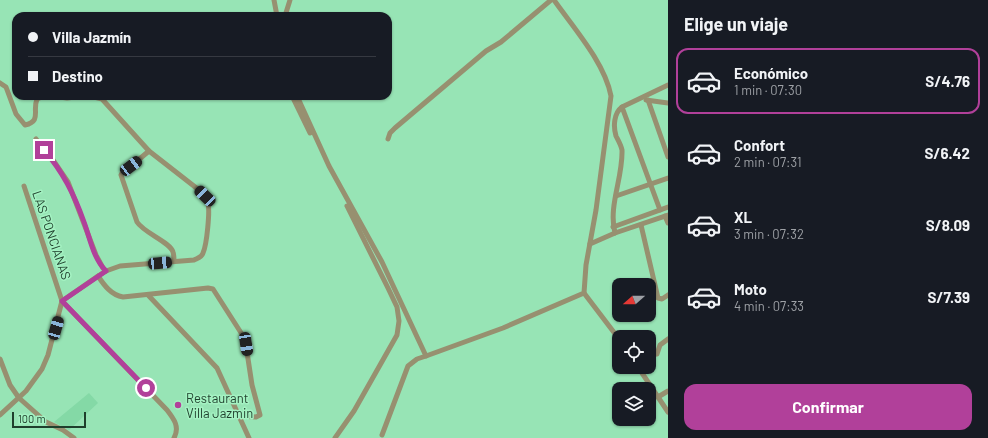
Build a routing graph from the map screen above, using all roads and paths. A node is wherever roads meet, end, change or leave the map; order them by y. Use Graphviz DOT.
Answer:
graph roads {
  1 [pos="274,0"];
  2 [pos="290,0"];
  3 [pos="550,0"];
  4 [pos="554,0"];
  5 [pos="276,12"];
  6 [pos="286,12"];
  7 [pos="0,83"];
  8 [pos="668,85"];
  9 [pos="639,99"];
  10 [pos="37,100"];
  11 [pos="103,100"];
  12 [pos="294,100"];
  13 [pos="299,100"];
  14 [pos="648,100"];
  15 [pos="668,103"];
  16 [pos="622,107"];
  17 [pos="36,139"];
  18 [pos="388,139"];
  19 [pos="149,151"];
  20 [pos="668,157"];
  21 [pos="668,178"];
  22 [pos="650,184"];
  23 [pos="24,186"];
  24 [pos="616,196"];
  25 [pos="668,207"];
  26 [pos="660,210"];
  27 [pos="667,215"];
  28 [pos="668,223"];
  29 [pos="641,225"];
  30 [pos="613,227"];
  31 [pos="615,233"];
  32 [pos="590,244"];
  33 [pos="174,262"];
  34 [pos="106,271"];
  35 [pos="98,276"];
  36 [pos="584,293"];
  37 [pos="148,294"];
  38 [pos="668,295"];
  39 [pos="62,301"];
  40 [pos="612,330"];
  41 [pos="668,339"];
  42 [pos="656,354"];
  43 [pos="426,356"];
  44 [pos="0,359"];
  45 [pos="643,374"];
  46 [pos="668,391"];
  47 [pos="658,397"];
  48 [pos="19,398"];
  49 [pos="668,412"];
  50 [pos="0,415"];
  51 [pos="240,416"];
  52 [pos="382,435"];
  53 [pos="74,438"];
  54 [pos="174,438"];
  55 [pos="249,438"];
  56 [pos="335,438"];
  1 -- 5 [label="street"];
  2 -- 6 [label="street"];
  3 -- 18 [label="street"];
  4 -- 32 [label="street"];
  7 -- 10 [label="street"];
  8 -- 9 [label="street"];
  9 -- 14 [label="street"];
  9 -- 16 [label="street"];
  11 -- 19 [label="street"];
  12 -- 56 [label="street"];
  13 -- 43 [label="street"];
  14 -- 15 [label="street"];
  14 -- 20 [label="street"];
  16 -- 22 [label="street"];
  16 -- 24 [label="street"];
  17 -- 34 [label="street"];
  19 -- 33 [label="street"];
  19 -- 33 [label="street"];
  21 -- 22 [label="street"];
  22 -- 24 [label="street"];
  22 -- 26 [label="street"];
  23 -- 39 [label="street, LAS PONCIANAS"];
  24 -- 30 [label="street"];
  25 -- 26 [label="street"];
  26 -- 30 [label="street"];
  27 -- 28 [label="street"];
  27 -- 29 [label="street"];
  29 -- 31 [label="street"];
  29 -- 38 [label="street"];
  30 -- 31 [label="street"];
  31 -- 32 [label="street"];
  32 -- 36 [label="street"];
  33 -- 34 [label="street"];
  34 -- 35 [label="street"];
  35 -- 37 [label="street"];
  35 -- 39 [label="street"];
  36 -- 40 [label="street"];
  36 -- 43 [label="street"];
  37 -- 51 [label="street"];
  37 -- 51 [label="street"];
  39 -- 48 [label="street"];
  39 -- 54 [label="street"];
  41 -- 42 [label="street"];
  43 -- 52 [label="street"];
  44 -- 48 [label="street"];
  45 -- 47 [label="street"];
  46 -- 47 [label="street"];
  47 -- 49 [label="street"];
  48 -- 50 [label="street"];
  48 -- 53 [label="street"];
  51 -- 55 [label="street"];
}
